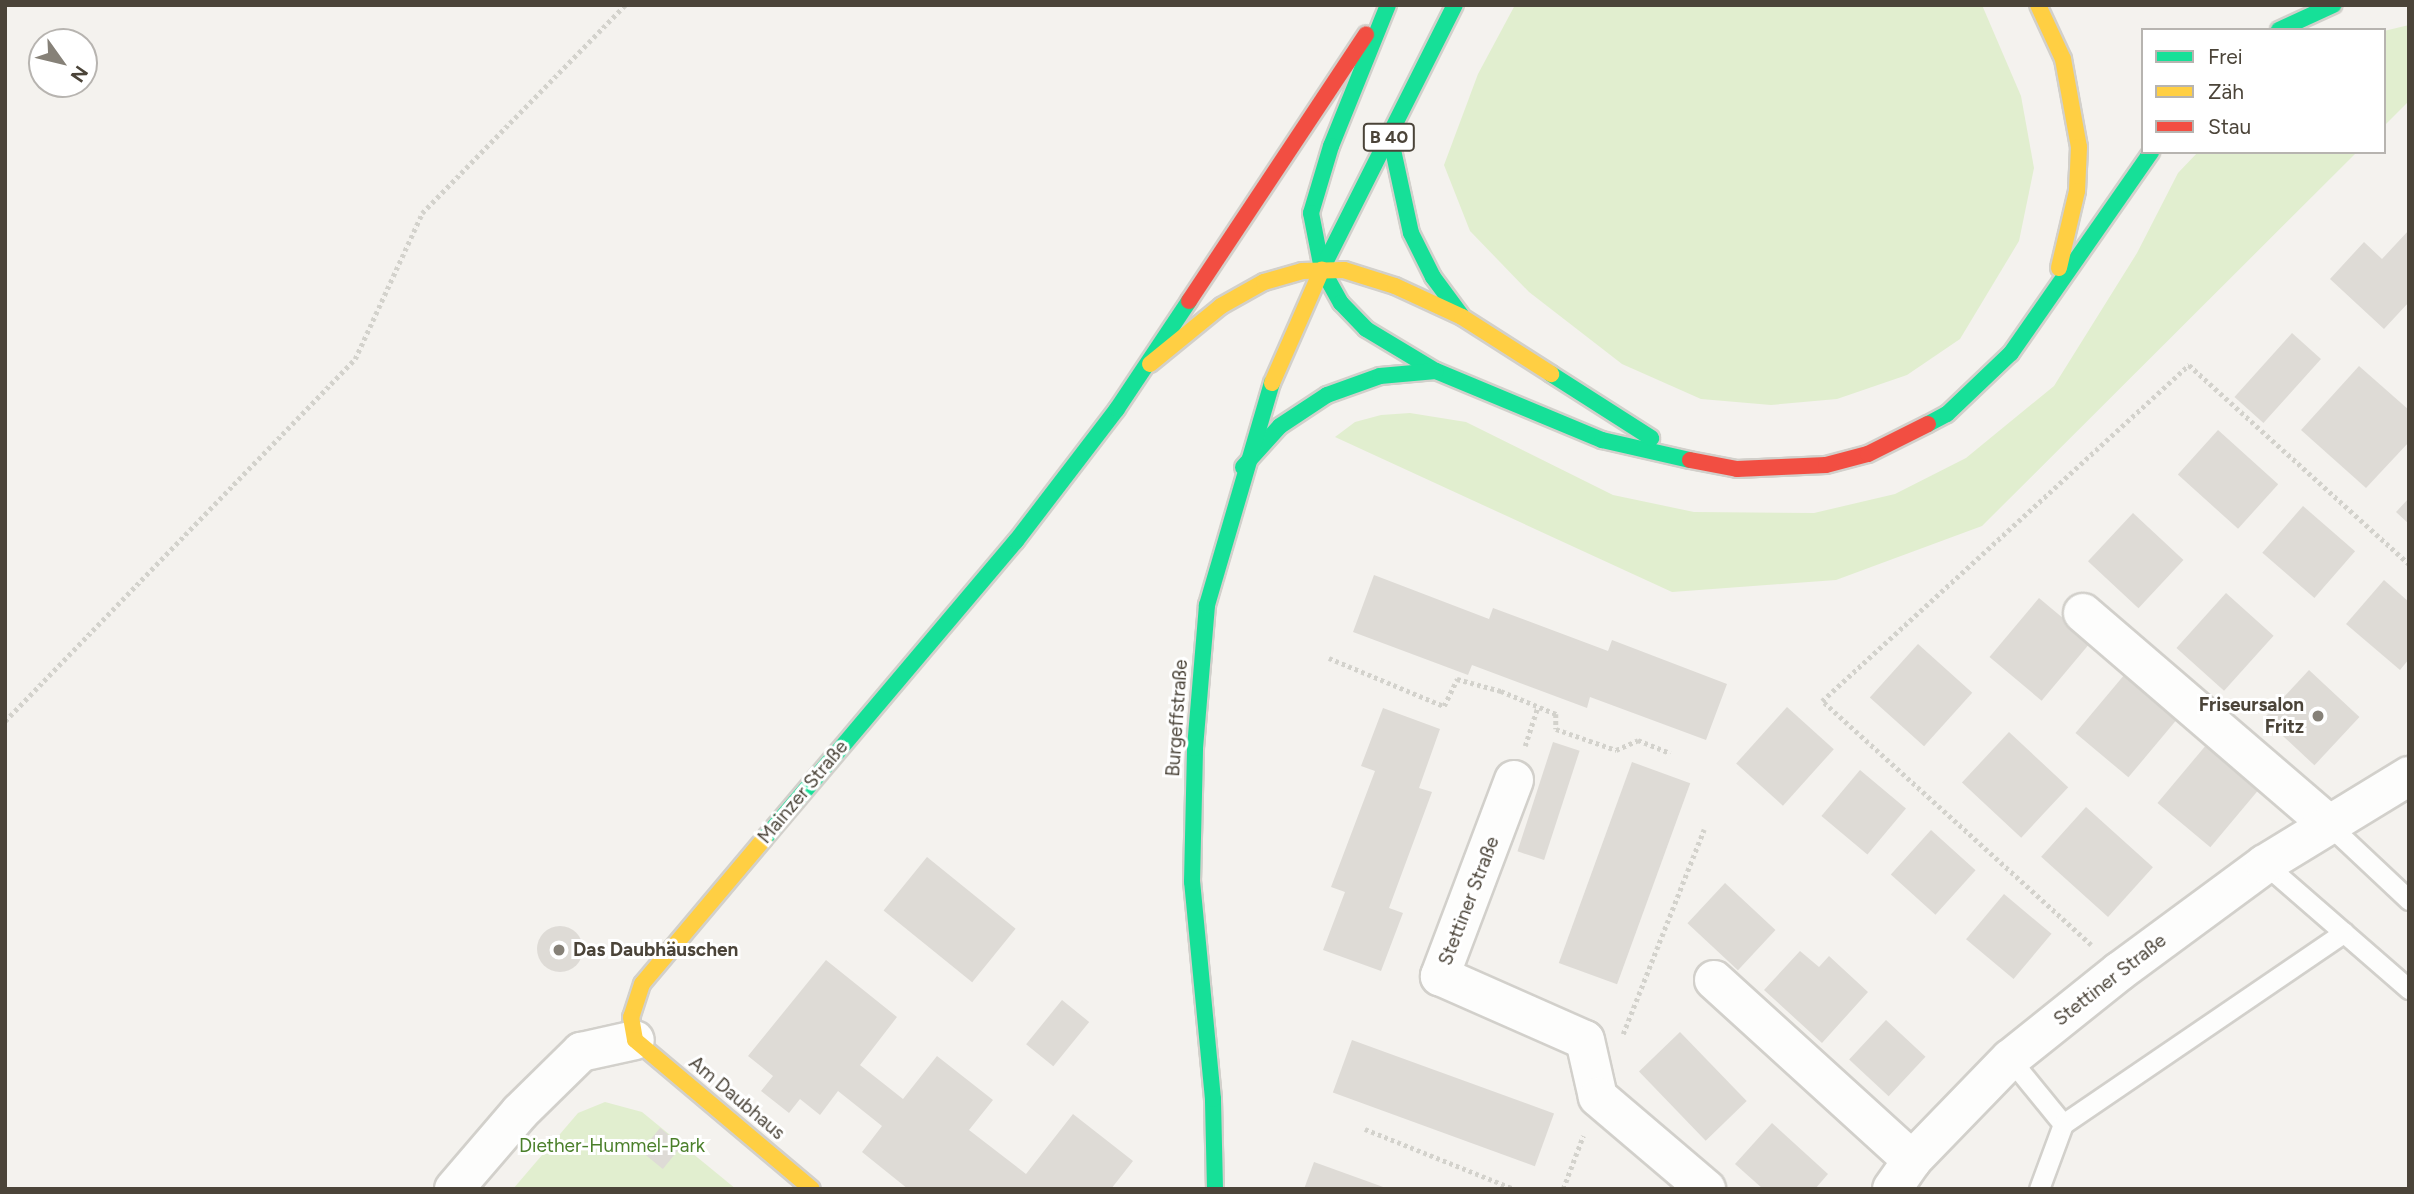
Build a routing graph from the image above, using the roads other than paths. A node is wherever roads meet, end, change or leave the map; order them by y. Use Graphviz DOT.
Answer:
graph roads {
  1 [pos="1387,5"];
  2 [pos="1455,5"];
  3 [pos="2038,5"];
  4 [pos="2333,5"];
  5 [pos="2283,28"];
  6 [pos="1390,136"];
  7 [pos="2150,154"];
  8 [pos="1322,269"];
  9 [pos="1462,317"];
  10 [pos="2036,317"];
  11 [pos="1150,364"];
  12 [pos="1436,371"];
  13 [pos="1694,461"];
  14 [pos="1243,467"];
  15 [pos="2084,612"];
  16 [pos="2409,776"];
  17 [pos="1514,780"];
  18 [pos="2328,824"];
  19 [pos="2265,864"];
  20 [pos="2409,900"];
  21 [pos="2344,932"];
  22 [pos="1714,980"];
  23 [pos="2409,989"];
  24 [pos="635,1040"];
  25 [pos="2010,1059"];
  26 [pos="2063,1125"];
  27 [pos="1902,1174"];
  28 [pos="454,1189"];
  29 [pos="812,1189"];
  30 [pos="1216,1189"];
  31 [pos="1706,1189"];
  32 [pos="2039,1189"];
  1 -- 8 [label="main road"];
  1 -- 11 [label="main road"];
  2 -- 6 [label="main road, B 40"];
  3 -- 10 [label="main road"];
  4 -- 5 [label="main road"];
  6 -- 8 [label="main road, B 40"];
  6 -- 9 [label="main road"];
  7 -- 10 [label="main road"];
  8 -- 9 [label="main road"];
  8 -- 11 [label="main road"];
  8 -- 12 [label="main road"];
  8 -- 14 [label="main road, Burgeffstraße"];
  9 -- 13 [label="main road"];
  10 -- 13 [label="main road"];
  11 -- 24 [label="main road, Mainzer Straße"];
  12 -- 13 [label="main road"];
  12 -- 14 [label="main road"];
  14 -- 30 [label="main road, Burgeffstraße"];
  15 -- 18 [label="street"];
  16 -- 18 [label="street, Stettiner Straße"];
  17 -- 31 [label="street, Stettiner Straße"];
  18 -- 19 [label="street, Stettiner Straße"];
  18 -- 20 [label="lane"];
  19 -- 21 [label="lane"];
  19 -- 25 [label="street, Stettiner Straße"];
  21 -- 23 [label="lane"];
  21 -- 26 [label="lane"];
  22 -- 27 [label="street, Stettiner Straße"];
  24 -- 28 [label="street"];
  24 -- 29 [label="main road, Am Daubhaus"];
  25 -- 26 [label="lane"];
  25 -- 27 [label="street, Stettiner Straße"];
  26 -- 32 [label="lane"];
}
